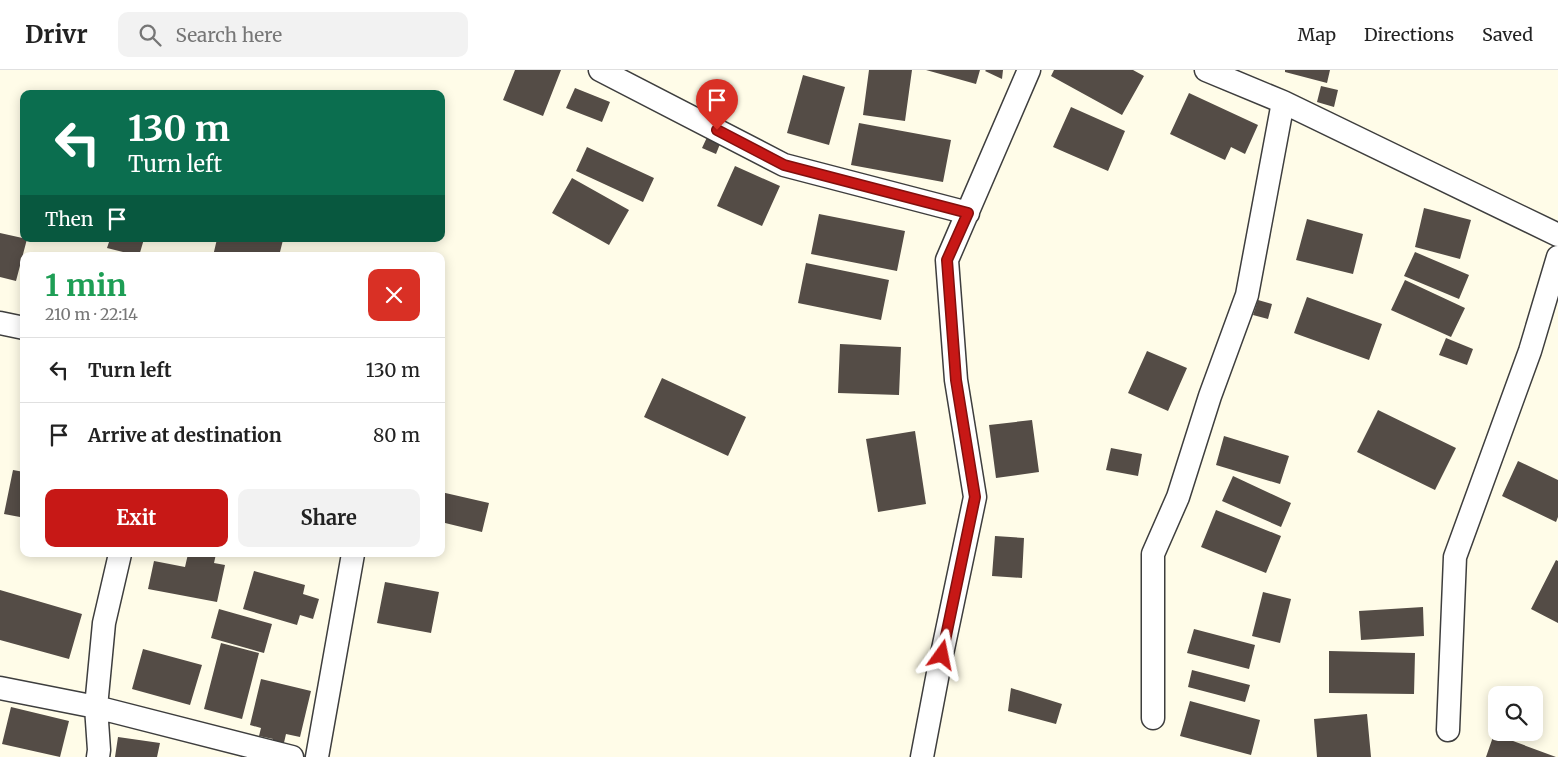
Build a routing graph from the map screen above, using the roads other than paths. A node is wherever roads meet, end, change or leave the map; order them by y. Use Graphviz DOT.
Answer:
graph roads {
  1 [pos="600,70"];
  2 [pos="1029,70"];
  3 [pos="1206,70"];
  4 [pos="1283,102"];
  5 [pos="968,213"];
  6 [pos="1558,235"];
  7 [pos="1558,257"];
  8 [pos="0,322"];
  9 [pos="20,327"];
  10 [pos="119,557"];
  11 [pos="352,557"];
  12 [pos="0,688"];
  13 [pos="96,707"];
  14 [pos="1153,718"];
  15 [pos="1448,730"];
  16 [pos="98,757"];
  17 [pos="292,757"];
  18 [pos="318,757"];
  19 [pos="922,757"];
  1 -- 5 [label="street"];
  2 -- 5 [label="street"];
  3 -- 4 [label="street"];
  4 -- 6 [label="street"];
  4 -- 14 [label="street"];
  5 -- 19 [label="street"];
  7 -- 15 [label="street"];
  8 -- 9 [label="street"];
  10 -- 13 [label="street"];
  11 -- 18 [label="street"];
  12 -- 13 [label="street"];
  13 -- 16 [label="street"];
  13 -- 17 [label="street"];
}
